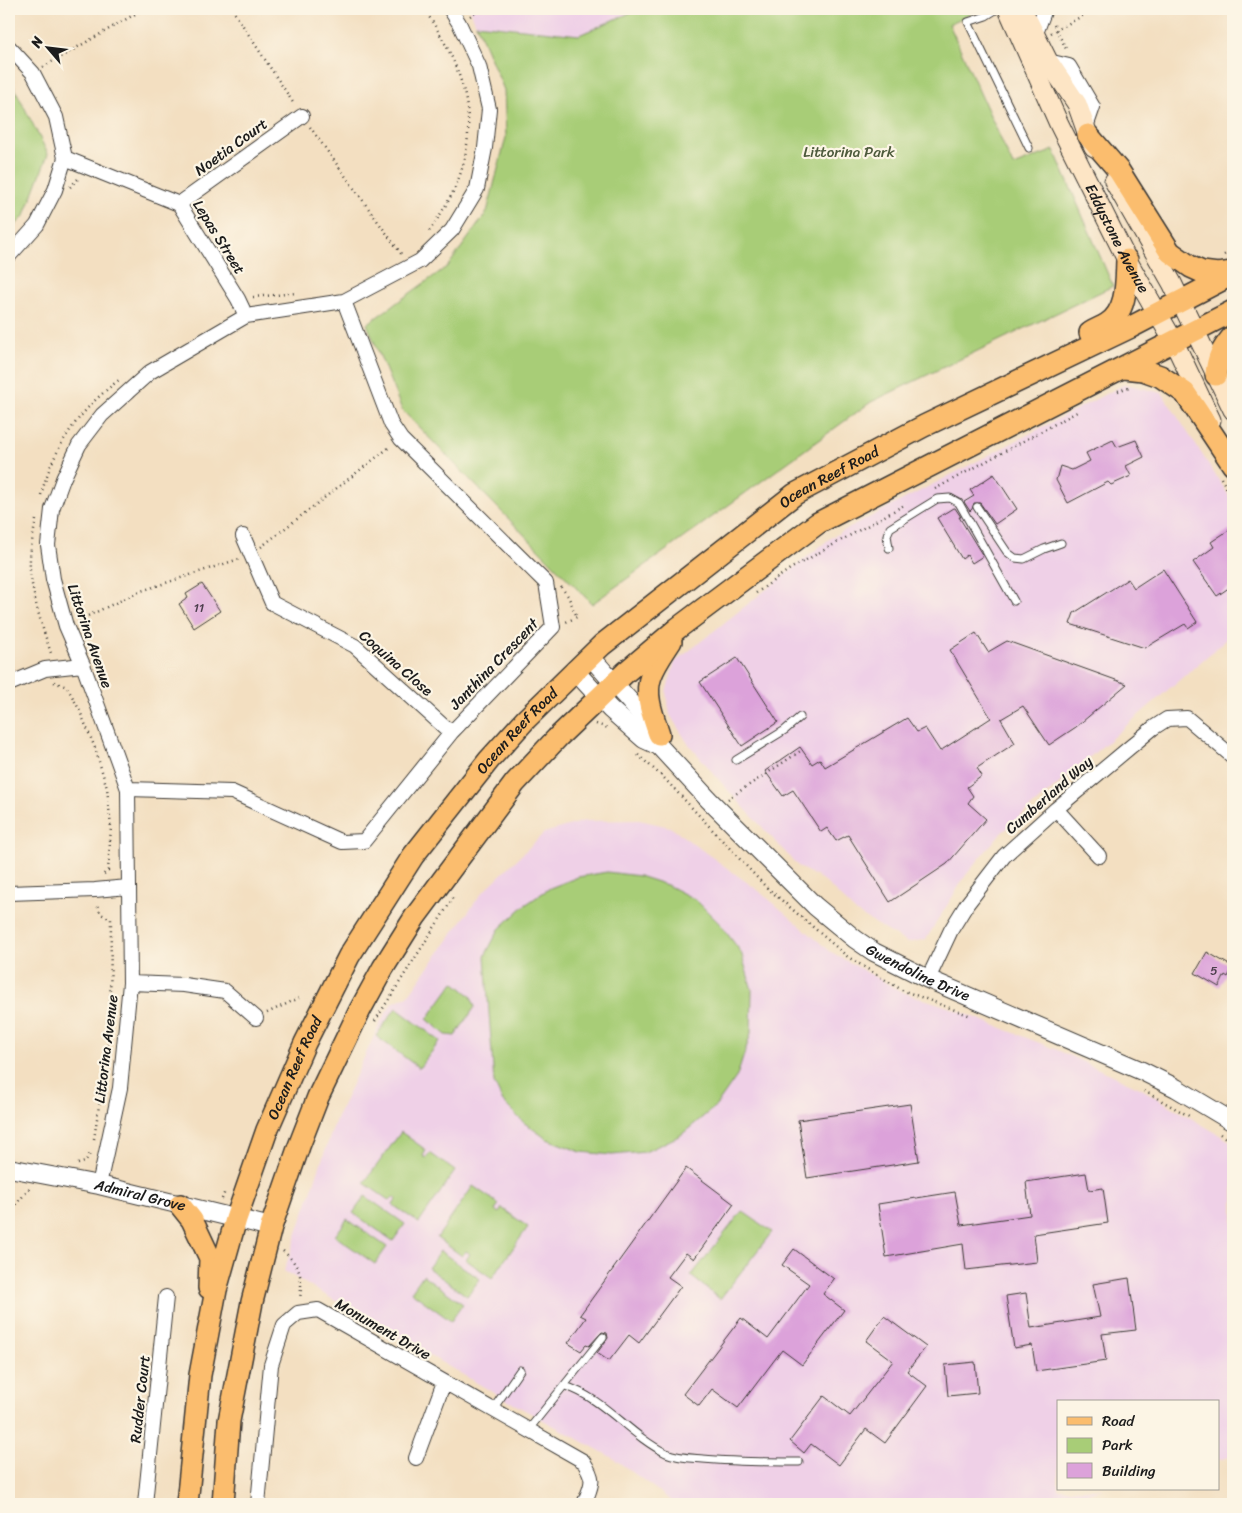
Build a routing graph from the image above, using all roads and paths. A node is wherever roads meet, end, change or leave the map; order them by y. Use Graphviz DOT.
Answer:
graph roads {
  1 [pos="144,9"];
  2 [pos="232,9"];
  3 [pos="424,9"];
  4 [pos="450,9"];
  5 [pos="481,9"];
  6 [pos="997,9"];
  7 [pos="1008,9"];
  8 [pos="1022,9"];
  9 [pos="1045,9"];
  10 [pos="1095,9"];
  11 [pos="473,14"];
  12 [pos="1036,38"];
  13 [pos="9,47"];
  14 [pos="33,72"];
  15 [pos="302,116"];
  16 [pos="1059,124"];
  17 [pos="1087,131"];
  18 [pos="1029,148"];
  19 [pos="65,158"];
  20 [pos="179,204"];
  21 [pos="427,235"];
  22 [pos="9,256"];
  23 [pos="1126,260"];
  24 [pos="410,266"];
  25 [pos="1233,273"];
  26 [pos="298,293"];
  27 [pos="238,299"];
  28 [pos="1181,300"];
  29 [pos="344,301"];
  30 [pos="1233,311"];
  31 [pos="1157,312"];
  32 [pos="246,316"];
  33 [pos="1196,330"];
  34 [pos="1233,336"];
  35 [pos="1174,342"];
  36 [pos="1124,368"];
  37 [pos="1216,375"];
  38 [pos="119,380"];
  39 [pos="1233,410"];
  40 [pos="924,426"];
  41 [pos="1233,465"];
  42 [pos="41,496"];
  43 [pos="977,506"];
  44 [pos="36,518"];
  45 [pos="243,536"];
  46 [pos="1061,543"];
  47 [pos="889,548"];
  48 [pos="559,584"];
  49 [pos="1014,601"];
  50 [pos="577,617"];
  51 [pos="678,628"];
  52 [pos="590,656"];
  53 [pos="83,665"];
  54 [pos="45,669"];
  55 [pos="574,670"];
  56 [pos="9,684"];
  57 [pos="608,697"];
  58 [pos="800,717"];
  59 [pos="594,723"];
  60 [pos="451,733"];
  61 [pos="659,740"];
  62 [pos="802,750"];
  63 [pos="1233,757"];
  64 [pos="736,760"];
  65 [pos="128,789"];
  66 [pos="724,796"];
  67 [pos="1056,809"];
  68 [pos="1099,856"];
  69 [pos="128,887"];
  70 [pos="95,890"];
  71 [pos="457,892"];
  72 [pos="9,893"];
  73 [pos="928,979"];
  74 [pos="130,983"];
  75 [pos="299,998"];
  76 [pos="256,1018"];
  77 [pos="373,1024"];
  78 [pos="1233,1122"];
  79 [pos="76,1165"];
  80 [pos="9,1172"];
  81 [pos="99,1185"];
  82 [pos="32,1186"];
  83 [pos="180,1205"];
  84 [pos="236,1219"];
  85 [pos="271,1227"];
  86 [pos="9,1229"];
  87 [pos="279,1258"];
  88 [pos="166,1297"];
  89 [pos="298,1313"];
  90 [pos="604,1337"];
  91 [pos="205,1350"];
  92 [pos="520,1370"];
  93 [pos="444,1382"];
  94 [pos="564,1386"];
  95 [pos="493,1410"];
  96 [pos="529,1430"];
  97 [pos="416,1458"];
  98 [pos="799,1462"];
  99 [pos="145,1504"];
  100 [pos="187,1504"];
  101 [pos="223,1504"];
  102 [pos="258,1504"];
  103 [pos="584,1504"];
  1 -- 14 [label="path"];
  2 -- 15 [label="path"];
  3 -- 21 [label="path"];
  4 -- 24 [label="street, Littorina Avenue"];
  5 -- 11 [label="path"];
  6 -- 18 [label="lane"];
  7 -- 16 [label="main road, Eddystone Avenue"];
  8 -- 12 [label="main road, Eddystone Avenue"];
  9 -- 12 [label="street"];
  10 -- 12 [label="path"];
  12 -- 17 [label="main road, Eddystone Avenue"];
  13 -- 14 [label="street"];
  14 -- 19 [label="street"];
  15 -- 20 [label="street, Noetia Court"];
  15 -- 24 [label="path"];
  16 -- 17 [label="main road"];
  16 -- 23 [label="main road, Eddystone Avenue"];
  17 -- 25 [label="main road"];
  17 -- 28 [label="main road, Eddystone Avenue"];
  19 -- 20 [label="street, Lepas Street"];
  19 -- 22 [label="street"];
  20 -- 27 [label="street, Lepas Street"];
  23 -- 31 [label="main road, Eddystone Avenue"];
  23 -- 40 [label="main road"];
  24 -- 29 [label="street, Littorina Avenue"];
  25 -- 28 [label="main road, Ocean Reef Road"];
  26 -- 27 [label="path"];
  27 -- 32 [label="street, Lepas Street"];
  28 -- 31 [label="main road, Ocean Reef Road"];
  28 -- 33 [label="main road, Eddystone Avenue"];
  29 -- 32 [label="street, Littorina Avenue"];
  29 -- 60 [label="street, Janthina Crescent"];
  30 -- 33 [label="main road"];
  31 -- 35 [label="main road, Eddystone Avenue"];
  31 -- 40 [label="main road, Ocean Reef Road"];
  32 -- 53 [label="street, Littorina Avenue"];
  33 -- 35 [label="main road"];
  33 -- 37 [label="main road, Eddystone Avenue"];
  34 -- 37 [label="main road"];
  35 -- 36 [label="main road"];
  35 -- 41 [label="main road, Eddystone Avenue"];
  36 -- 41 [label="main road"];
  36 -- 51 [label="main road"];
  37 -- 39 [label="main road, Eddystone Avenue"];
  38 -- 42 [label="path"];
  40 -- 52 [label="main road, Ocean Reef Road"];
  43 -- 46 [label="lane"];
  44 -- 54 [label="path"];
  45 -- 60 [label="street, Coquina Close"];
  47 -- 49 [label="lane"];
  48 -- 50 [label="path"];
  51 -- 57 [label="main road"];
  51 -- 61 [label="main road"];
  52 -- 55 [label="main road, Ocean Reef Road"];
  52 -- 57 [label="street, Gwendoline Drive"];
  53 -- 54 [label="street"];
  53 -- 65 [label="street, Littorina Avenue"];
  54 -- 56 [label="street"];
  54 -- 70 [label="path"];
  55 -- 57 [label="street, Gwendoline Drive"];
  55 -- 84 [label="main road, Ocean Reef Road"];
  57 -- 59 [label="path"];
  57 -- 61 [label="street, Gwendoline Drive"];
  57 -- 61 [label="street, Gwendoline Drive"];
  57 -- 85 [label="main road"];
  58 -- 64 [label="lane"];
  60 -- 65 [label="street, Janthina Crescent"];
  61 -- 73 [label="street, Gwendoline Drive"];
  62 -- 66 [label="path"];
  63 -- 67 [label="street, Cumberland Way"];
  65 -- 69 [label="street, Littorina Avenue"];
  67 -- 68 [label="street"];
  67 -- 73 [label="street, Cumberland Way"];
  69 -- 70 [label="street"];
  69 -- 74 [label="street, Littorina Avenue"];
  70 -- 72 [label="street"];
  70 -- 79 [label="path"];
  71 -- 77 [label="path"];
  73 -- 78 [label="street, Gwendoline Drive"];
  74 -- 76 [label="street"];
  74 -- 81 [label="street, Littorina Avenue"];
  75 -- 76 [label="path"];
  80 -- 81 [label="street, Admiral Grove"];
  81 -- 83 [label="street, Admiral Grove"];
  82 -- 86 [label="path"];
  83 -- 84 [label="street, Admiral Grove"];
  83 -- 91 [label="main road"];
  84 -- 85 [label="street, Admiral Grove"];
  84 -- 91 [label="main road, Ocean Reef Road"];
  85 -- 101 [label="main road"];
  87 -- 89 [label="path"];
  88 -- 99 [label="street, Rudder Court"];
  89 -- 93 [label="street, Monument Drive"];
  89 -- 102 [label="street"];
  90 -- 94 [label="lane"];
  91 -- 100 [label="main road, Ocean Reef Road"];
  92 -- 95 [label="lane"];
  93 -- 95 [label="street, Monument Drive"];
  93 -- 97 [label="street"];
  94 -- 96 [label="lane"];
  94 -- 98 [label="lane"];
  95 -- 96 [label="street, Monument Drive"];
  96 -- 103 [label="street, Monument Drive"];
}
